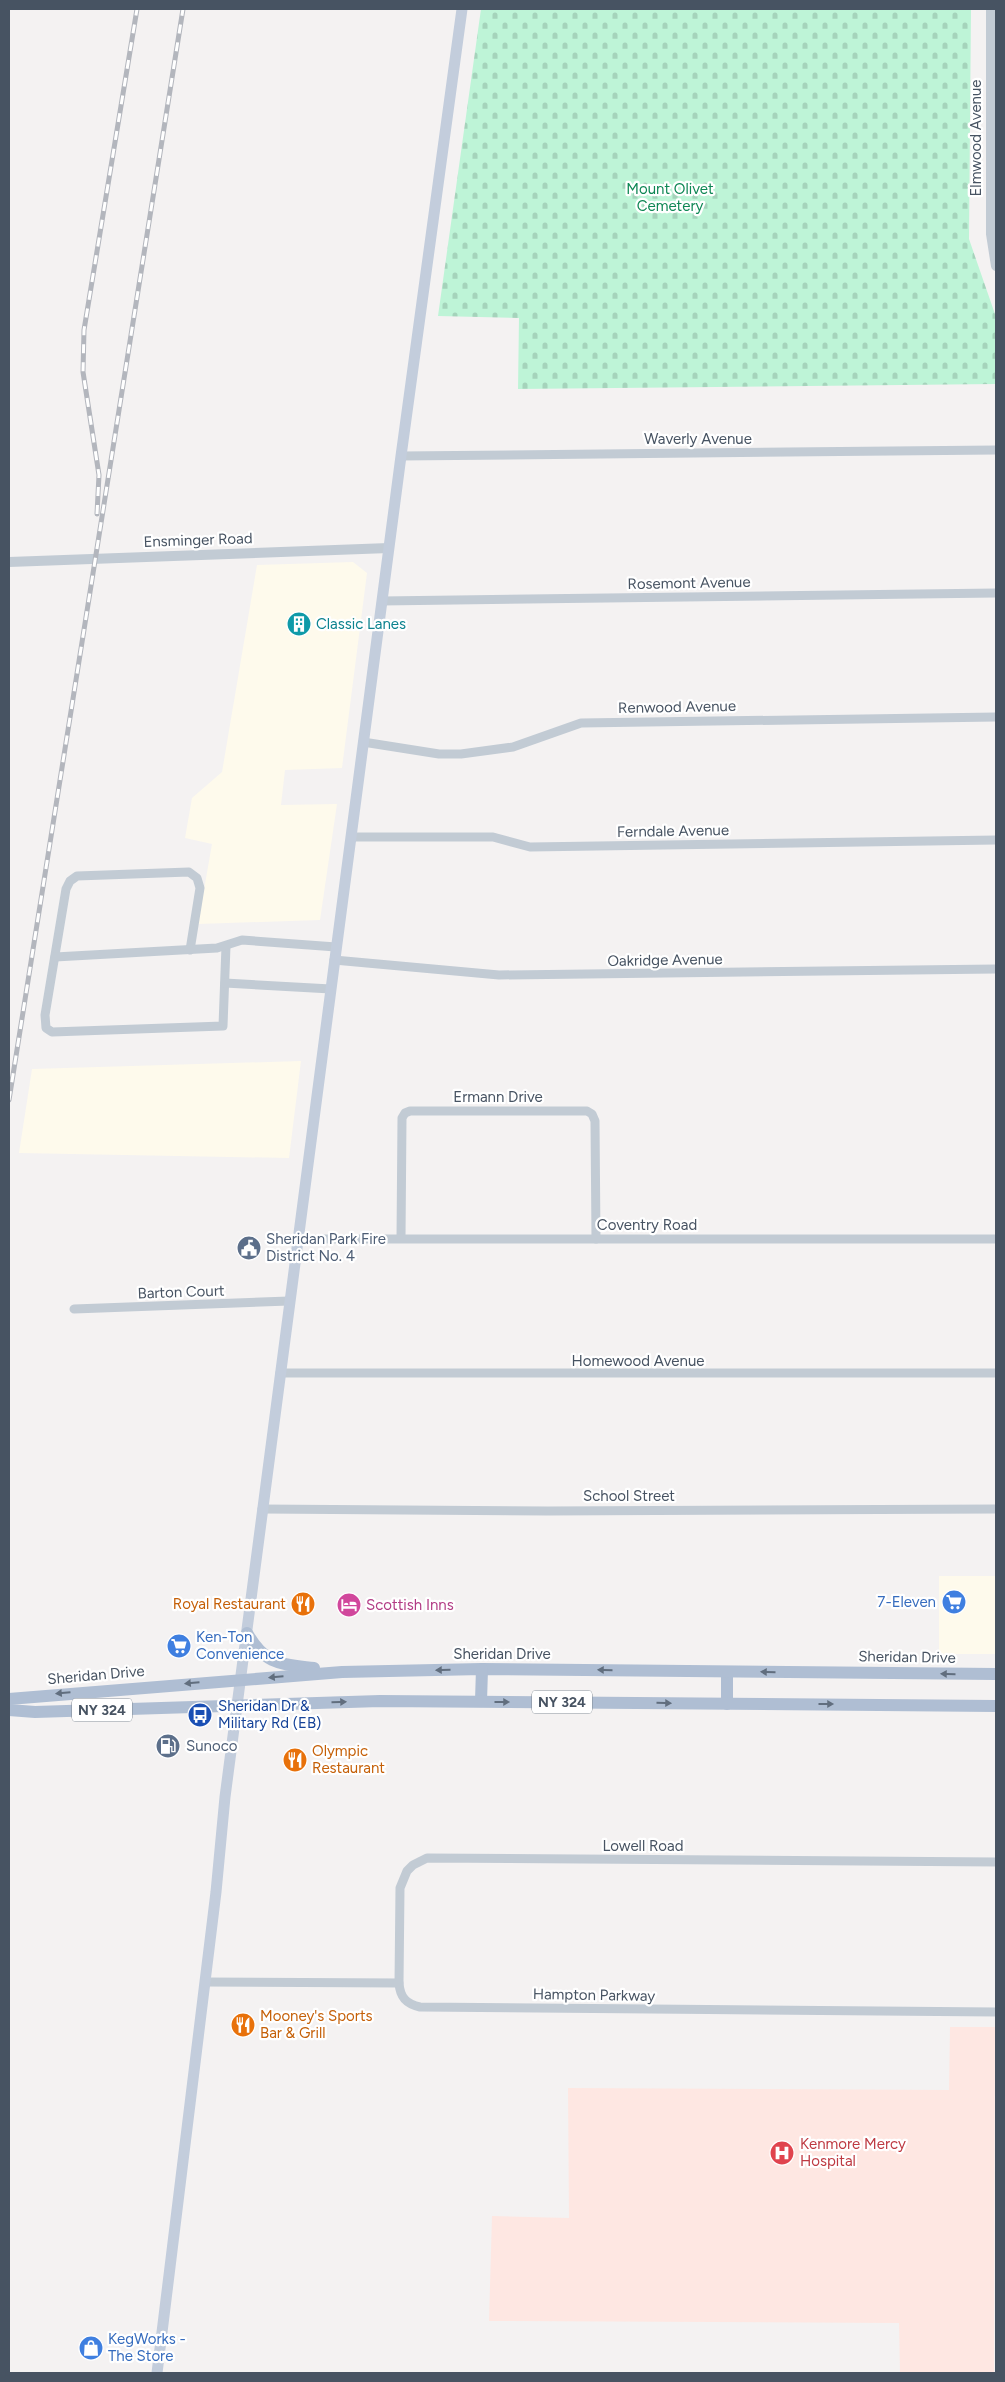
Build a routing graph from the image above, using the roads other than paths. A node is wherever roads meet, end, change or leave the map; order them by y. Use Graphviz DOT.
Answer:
graph roads {
  1 [pos="462,9"];
  2 [pos="991,9"];
  3 [pos="996,266"];
  4 [pos="996,450"];
  5 [pos="401,456"];
  6 [pos="389,548"];
  7 [pos="9,562"];
  8 [pos="996,593"];
  9 [pos="382,600"];
  10 [pos="996,717"];
  11 [pos="363,742"];
  12 [pos="351,837"];
  13 [pos="996,840"];
  14 [pos="226,946"];
  15 [pos="336,947"];
  16 [pos="190,950"];
  17 [pos="55,957"];
  18 [pos="334,960"];
  19 [pos="996,969"];
  20 [pos="225,983"];
  21 [pos="331,989"];
  22 [pos="401,1238"];
  23 [pos="298,1239"];
  24 [pos="596,1239"];
  25 [pos="996,1239"];
  26 [pos="289,1302"];
  27 [pos="74,1309"];
  28 [pos="280,1373"];
  29 [pos="996,1373"];
  30 [pos="262,1509"];
  31 [pos="996,1509"];
  32 [pos="247,1633"];
  33 [pos="482,1669"];
  34 [pos="342,1672"];
  35 [pos="727,1672"];
  36 [pos="996,1674"];
  37 [pos="241,1680"];
  38 [pos="9,1699"];
  39 [pos="481,1701"];
  40 [pos="238,1704"];
  41 [pos="727,1704"];
  42 [pos="996,1706"];
  43 [pos="9,1710"];
  44 [pos="996,1862"];
  45 [pos="205,1982"];
  46 [pos="399,1983"];
  47 [pos="996,2012"];
  48 [pos="156,2373"];
  1 -- 5 [label="main road"];
  2 -- 3 [label="street, Elmwood Avenue"];
  4 -- 5 [label="street, Waverly Avenue"];
  5 -- 6 [label="main road"];
  6 -- 7 [label="street, Ensminger Road"];
  6 -- 9 [label="main road"];
  8 -- 9 [label="street, Rosemont Avenue"];
  9 -- 11 [label="main road"];
  10 -- 11 [label="street, Renwood Avenue"];
  11 -- 12 [label="main road"];
  12 -- 13 [label="street, Ferndale Avenue"];
  12 -- 15 [label="main road"];
  14 -- 15 [label="street"];
  14 -- 16 [label="street"];
  14 -- 20 [label="street"];
  15 -- 18 [label="main road"];
  16 -- 17 [label="street"];
  16 -- 17 [label="street"];
  17 -- 20 [label="street"];
  18 -- 19 [label="street, Oakridge Avenue"];
  18 -- 21 [label="main road"];
  20 -- 21 [label="street"];
  21 -- 23 [label="main road"];
  22 -- 23 [label="street, Coventry Road"];
  22 -- 24 [label="street, Coventry Road"];
  22 -- 24 [label="street, Ermann Drive"];
  23 -- 26 [label="main road"];
  24 -- 25 [label="street, Coventry Road"];
  26 -- 27 [label="street, Barton Court"];
  26 -- 28 [label="main road"];
  28 -- 29 [label="street, Homewood Avenue"];
  28 -- 30 [label="main road"];
  30 -- 31 [label="street, School Street"];
  30 -- 32 [label="main road"];
  32 -- 34 [label="main road"];
  32 -- 37 [label="main road"];
  33 -- 34 [label="main road, Sheridan Drive / NY 324, one-way"];
  35 -- 33 [label="main road, Sheridan Drive / NY 324, one-way"];
  33 -- 39 [label="main road"];
  34 -- 37 [label="main road, Sheridan Drive / NY 324, one-way"];
  36 -- 35 [label="main road, Sheridan Drive / NY 324, one-way"];
  35 -- 41 [label="main road"];
  37 -- 38 [label="main road, Sheridan Drive / NY 324, one-way"];
  37 -- 40 [label="main road"];
  40 -- 39 [label="main road, NY 324, one-way"];
  39 -- 41 [label="main road, NY 324, one-way"];
  40 -- 43 [label="main road, NY 324"];
  40 -- 45 [label="main road"];
  41 -- 42 [label="main road, NY 324, one-way"];
  44 -- 46 [label="street, Lowell Road"];
  45 -- 46 [label="street"];
  45 -- 48 [label="main road"];
  46 -- 47 [label="street, Hampton Parkway"];
}
